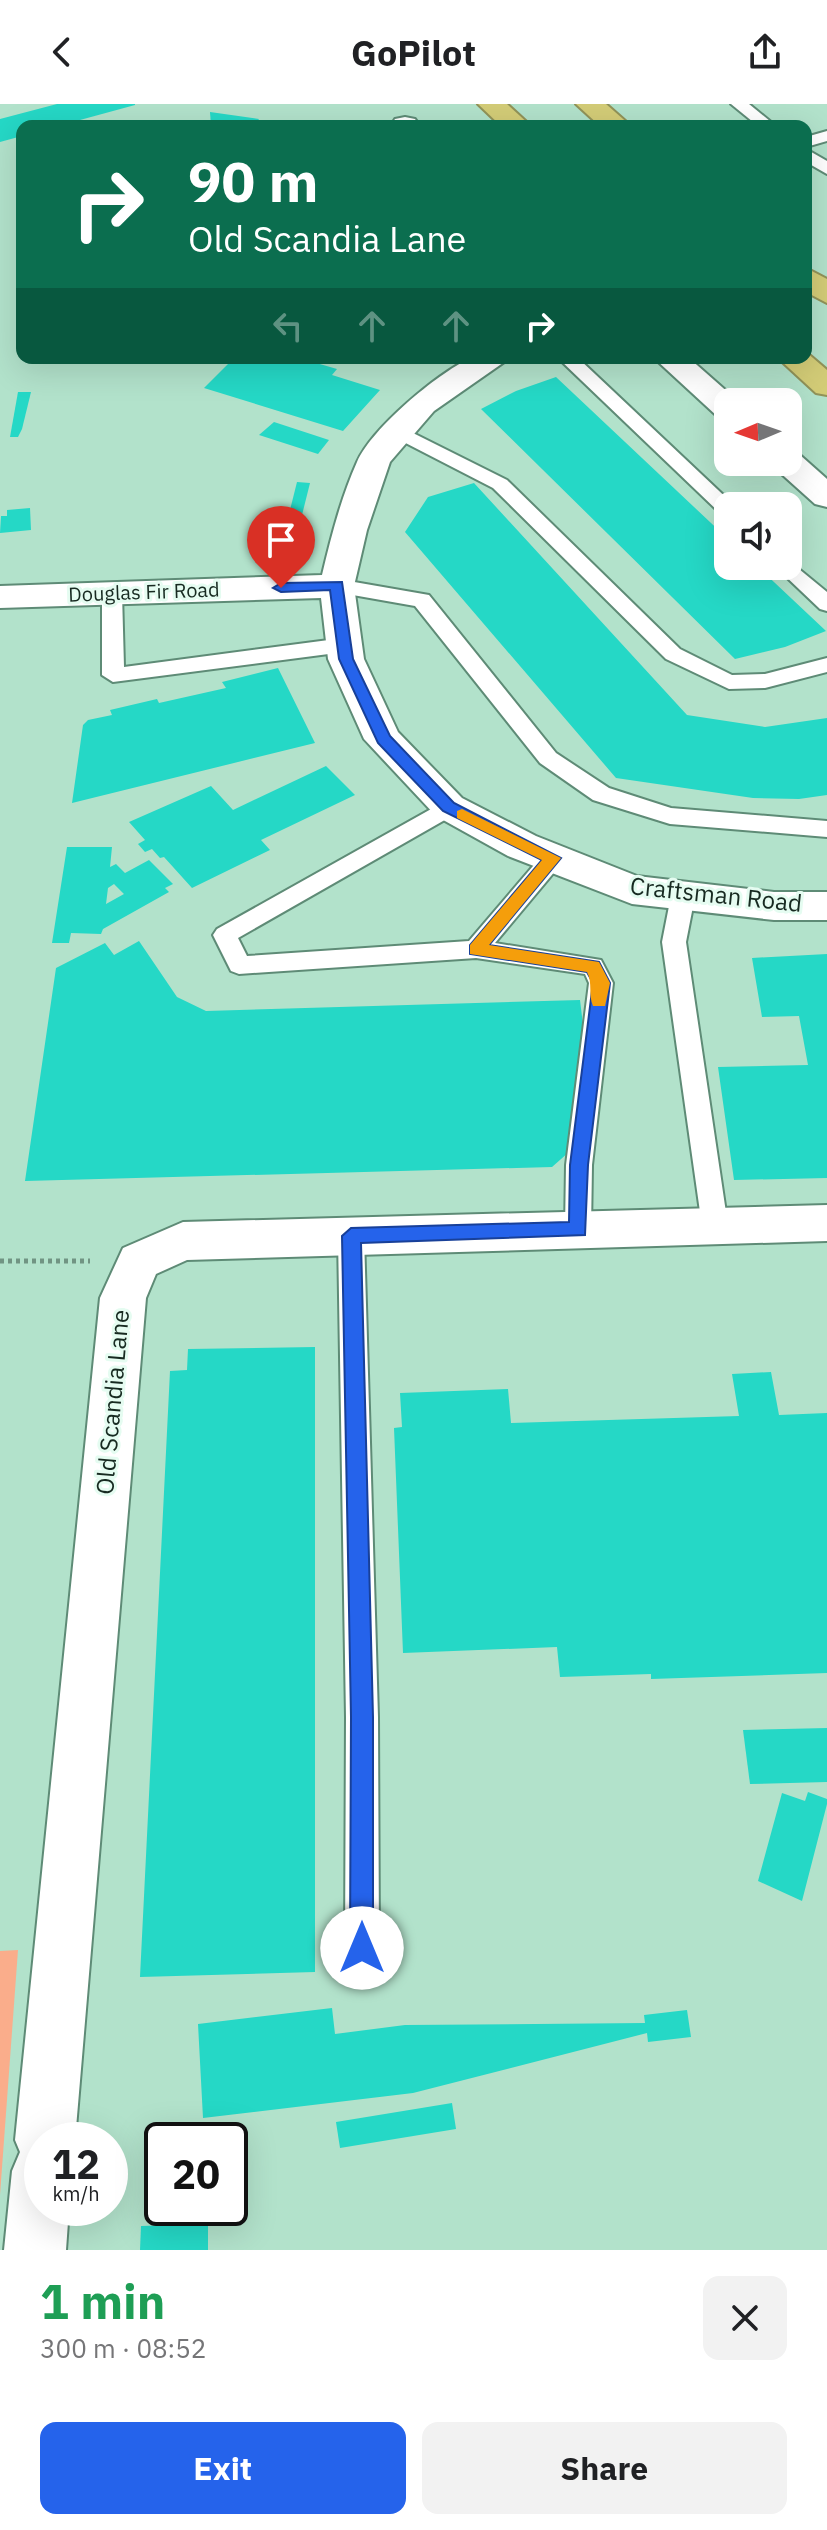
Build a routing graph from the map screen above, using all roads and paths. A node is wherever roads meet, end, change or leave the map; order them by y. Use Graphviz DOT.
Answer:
graph roads {
  1 [pos="491,104"];
  2 [pos="589,104"];
  3 [pos="739,104"];
  4 [pos="510,120"];
  5 [pos="609,120"];
  6 [pos="760,120"];
  7 [pos="482,364"];
  8 [pos="573,364"];
  9 [pos="677,364"];
  10 [pos="801,364"];
  11 [pos="827,386"];
  12 [pos="714,397"];
  13 [pos="399,432"];
  14 [pos="802,475"];
  15 [pos="714,497"];
  16 [pos="827,497"];
  17 [pos="802,580"];
  18 [pos="337,586"];
  19 [pos="112,593"];
  20 [pos="0,597"];
  21 [pos="827,604"];
  22 [pos="344,645"];
  23 [pos="827,665"];
  24 [pos="449,807"];
  25 [pos="827,829"];
  26 [pos="553,858"];
  27 [pos="683,896"];
  28 [pos="827,906"];
  29 [pos="476,949"];
  30 [pos="827,1223"];
  31 [pos="715,1226"];
  32 [pos="578,1230"];
  33 [pos="351,1236"];
  34 [pos="0,1261"];
  35 [pos="139,1261"];
  36 [pos="362,1948"];
  37 [pos="47,2122"];
  38 [pos="37,2226"];
  39 [pos="35,2250"];
  1 -- 4 [label="highway"];
  2 -- 5 [label="highway"];
  3 -- 6 [label="lane"];
  7 -- 13 [label="street, Craftsman Road"];
  8 -- 15 [label="lane"];
  9 -- 12 [label="street"];
  10 -- 11 [label="highway"];
  13 -- 18 [label="street, Craftsman Road"];
  13 -- 23 [label="lane"];
  14 -- 16 [label="street"];
  17 -- 21 [label="lane"];
  18 -- 19 [label="street, Douglas Fir Road"];
  18 -- 22 [label="street, Craftsman Road"];
  18 -- 25 [label="lane"];
  19 -- 20 [label="street, Douglas Fir Road"];
  19 -- 22 [label="lane"];
  22 -- 24 [label="street, Craftsman Road"];
  24 -- 26 [label="street, Craftsman Road"];
  24 -- 29 [label="lane"];
  26 -- 27 [label="street, Craftsman Road"];
  26 -- 29 [label="lane"];
  27 -- 28 [label="street, Craftsman Road"];
  27 -- 31 [label="lane"];
  29 -- 32 [label="lane"];
  30 -- 31 [label="street"];
  31 -- 32 [label="street"];
  32 -- 33 [label="street"];
  33 -- 35 [label="street"];
  33 -- 36 [label="lane"];
  34 -- 35 [label="path"];
  35 -- 37 [label="street, Old Scandia Lane"];
  38 -- 39 [label="street"];
}
